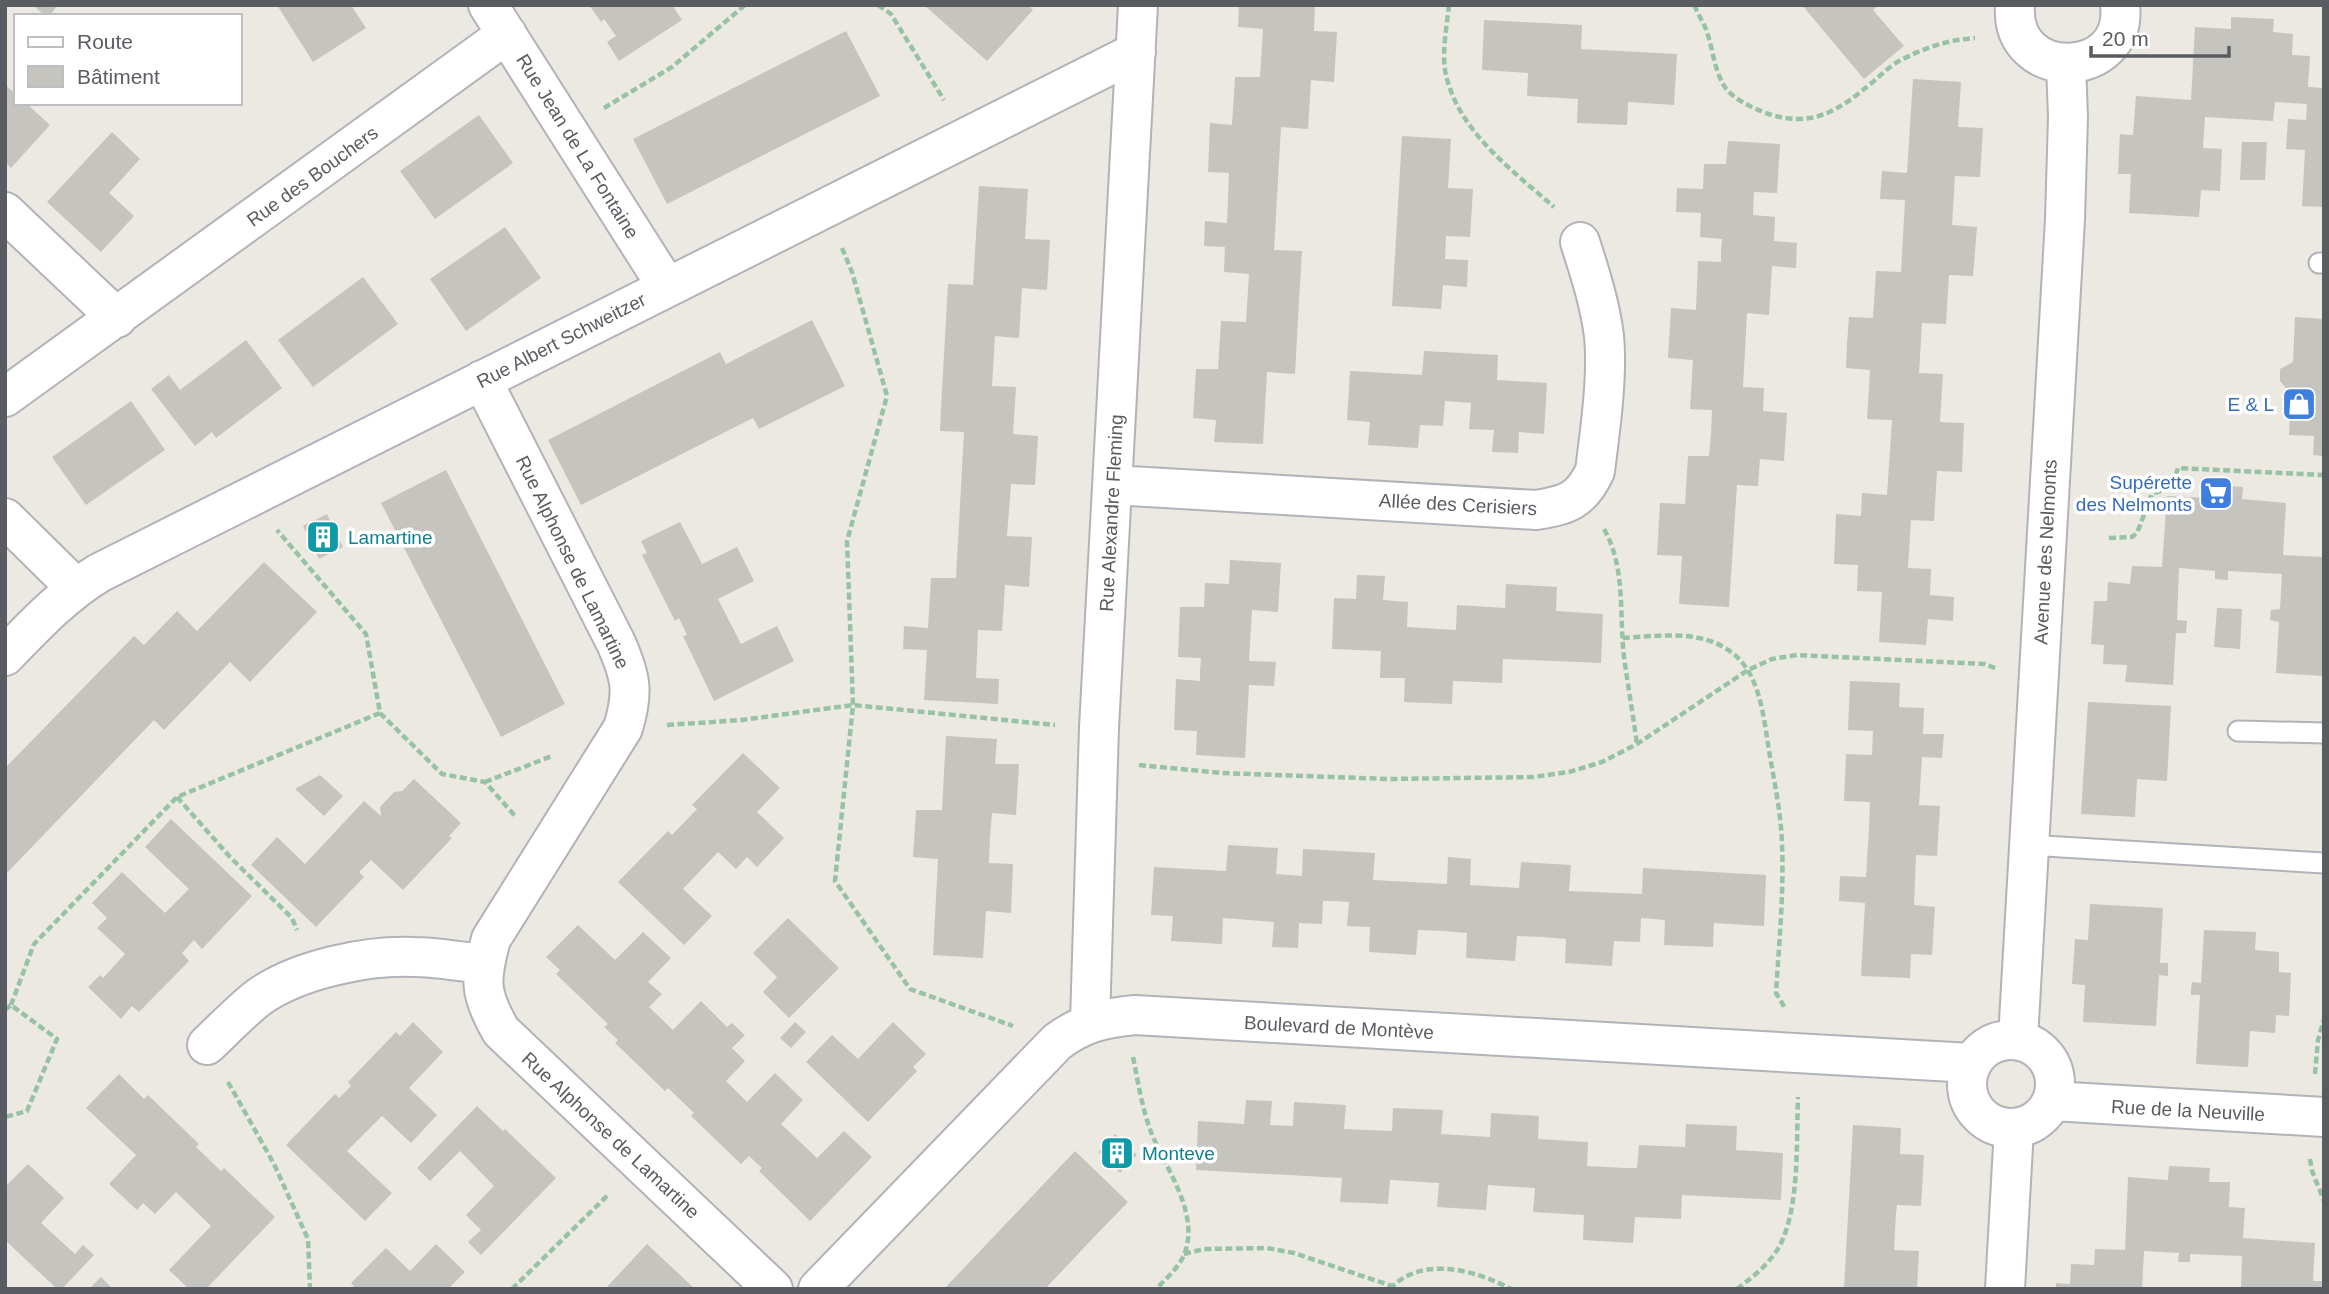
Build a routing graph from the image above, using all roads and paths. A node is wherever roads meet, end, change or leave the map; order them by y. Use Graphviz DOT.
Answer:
graph roads {
  1 [pos="745,5"];
  2 [pos="878,5"];
  3 [pos="1138,5"];
  4 [pos="1449,5"];
  5 [pos="1694,5"];
  6 [pos="2120,5"];
  7 [pos="498,20"];
  8 [pos="2019,23"];
  9 [pos="1136,52"];
  10 [pos="2066,65"];
  11 [pos="568,130"];
  12 [pos="964,138"];
  13 [pos="824,208"];
  14 [pos="5,212"];
  15 [pos="1580,242"];
  16 [pos="667,287"];
  17 [pos="117,318"];
  18 [pos="482,380"];
  19 [pos="5,397"];
  20 [pos="2324,475"];
  21 [pos="1113,485"];
  22 [pos="248,497"];
  23 [pos="1578,497"];
  24 [pos="5,518"];
  25 [pos="2109,538"];
  26 [pos="75,587"];
  27 [pos="1623,638"];
  28 [pos="5,656"];
  29 [pos="1748,670"];
  30 [pos="2037,685"];
  31 [pos="853,705"];
  32 [pos="380,713"];
  33 [pos="623,728"];
  34 [pos="1099,728"];
  35 [pos="2238,731"];
  36 [pos="2324,733"];
  37 [pos="1637,744"];
  38 [pos="560,753"];
  39 [pos="485,782"];
  40 [pos="177,797"];
  41 [pos="2028,845"];
  42 [pos="546,850"];
  43 [pos="2324,863"];
  44 [pos="484,964"];
  45 [pos="313,972"];
  46 [pos="11,1005"];
  47 [pos="5,1010"];
  48 [pos="1793,1012"];
  49 [pos="1135,1015"];
  50 [pos="1090,1022"];
  51 [pos="2018,1040"];
  52 [pos="1057,1042"];
  53 [pos="208,1045"];
  54 [pos="1971,1063"];
  55 [pos="1799,1086"];
  56 [pos="2052,1101"];
  57 [pos="5,1117"];
  58 [pos="2324,1117"];
  59 [pos="2014,1128"];
  60 [pos="640,1163"];
  61 [pos="1184,1254"];
  62 [pos="1391,1287"];
  63 [pos="310,1289"];
  64 [pos="512,1289"];
  65 [pos="773,1289"];
  66 [pos="818,1289"];
  67 [pos="1156,1289"];
  68 [pos="1511,1289"];
  69 [pos="1737,1289"];
  70 [pos="2005,1289"];
  1 -- 11 [label="path"];
  2 -- 12 [label="path"];
  3 -- 9 [label="street, Rue Alexandre Fleming"];
  4 -- 15 [label="path"];
  5 -- 8 [label="path"];
  6 -- 10 [label="street"];
  7 -- 11 [label="street, Rue Jean de La Fontaine"];
  7 -- 17 [label="street, Rue des Bouchers"];
  8 -- 10 [label="street"];
  9 -- 12 [label="street, Rue Albert Schweitzer"];
  9 -- 21 [label="street, Rue Alexandre Fleming"];
  10 -- 30 [label="street, Avenue des Nelmonts"];
  11 -- 16 [label="street, Rue Jean de La Fontaine"];
  12 -- 13 [label="street, Rue Albert Schweitzer"];
  13 -- 16 [label="street, Rue Albert Schweitzer"];
  13 -- 31 [label="path"];
  14 -- 17 [label="street"];
  15 -- 23 [label="street"];
  16 -- 18 [label="street, Rue Albert Schweitzer"];
  17 -- 19 [label="street, Rue des Bouchers"];
  18 -- 22 [label="street, Rue Albert Schweitzer"];
  18 -- 33 [label="street, Rue Alphonse de Lamartine"];
  20 -- 25 [label="path"];
  21 -- 23 [label="street, Allée des Cerisiers"];
  21 -- 34 [label="street, Rue Alexandre Fleming"];
  22 -- 26 [label="street, Rue Albert Schweitzer"];
  22 -- 32 [label="path"];
  23 -- 27 [label="path"];
  24 -- 26 [label="street"];
  26 -- 28 [label="street, Rue Albert Schweitzer"];
  27 -- 29 [label="path"];
  27 -- 37 [label="path"];
  29 -- 30 [label="path"];
  29 -- 37 [label="path"];
  29 -- 48 [label="path"];
  30 -- 41 [label="street, Avenue des Nelmonts"];
  31 -- 33 [label="path"];
  31 -- 34 [label="path"];
  31 -- 52 [label="path"];
  32 -- 39 [label="path"];
  32 -- 40 [label="path"];
  33 -- 42 [label="street, Rue Alphonse de Lamartine"];
  34 -- 37 [label="path"];
  34 -- 50 [label="street, Rue Alexandre Fleming"];
  35 -- 36 [label="lane"];
  38 -- 39 [label="path"];
  39 -- 42 [label="path"];
  40 -- 45 [label="path"];
  40 -- 46 [label="path"];
  41 -- 43 [label="lane"];
  41 -- 51 [label="street, Avenue des Nelmonts"];
  42 -- 44 [label="street, Rue Alphonse de Lamartine"];
  44 -- 45 [label="street"];
  44 -- 60 [label="street, Rue Alphonse de Lamartine"];
  45 -- 53 [label="street"];
  46 -- 47 [label="path"];
  46 -- 57 [label="path"];
  49 -- 50 [label="street, Boulevard de Montève"];
  49 -- 54 [label="street, Boulevard de Montève"];
  49 -- 61 [label="path"];
  50 -- 52 [label="street, Boulevard de Montève"];
  51 -- 54 [label="street"];
  51 -- 56 [label="street"];
  52 -- 66 [label="street, Boulevard de Montève"];
  53 -- 63 [label="path"];
  54 -- 59 [label="street"];
  55 -- 69 [label="path"];
  56 -- 58 [label="street, Rue de la Neuville"];
  56 -- 59 [label="street"];
  59 -- 70 [label="street"];
  60 -- 64 [label="path"];
  60 -- 65 [label="street, Rue Alphonse de Lamartine"];
  61 -- 62 [label="path"];
  61 -- 67 [label="path"];
  62 -- 68 [label="path"];
}
